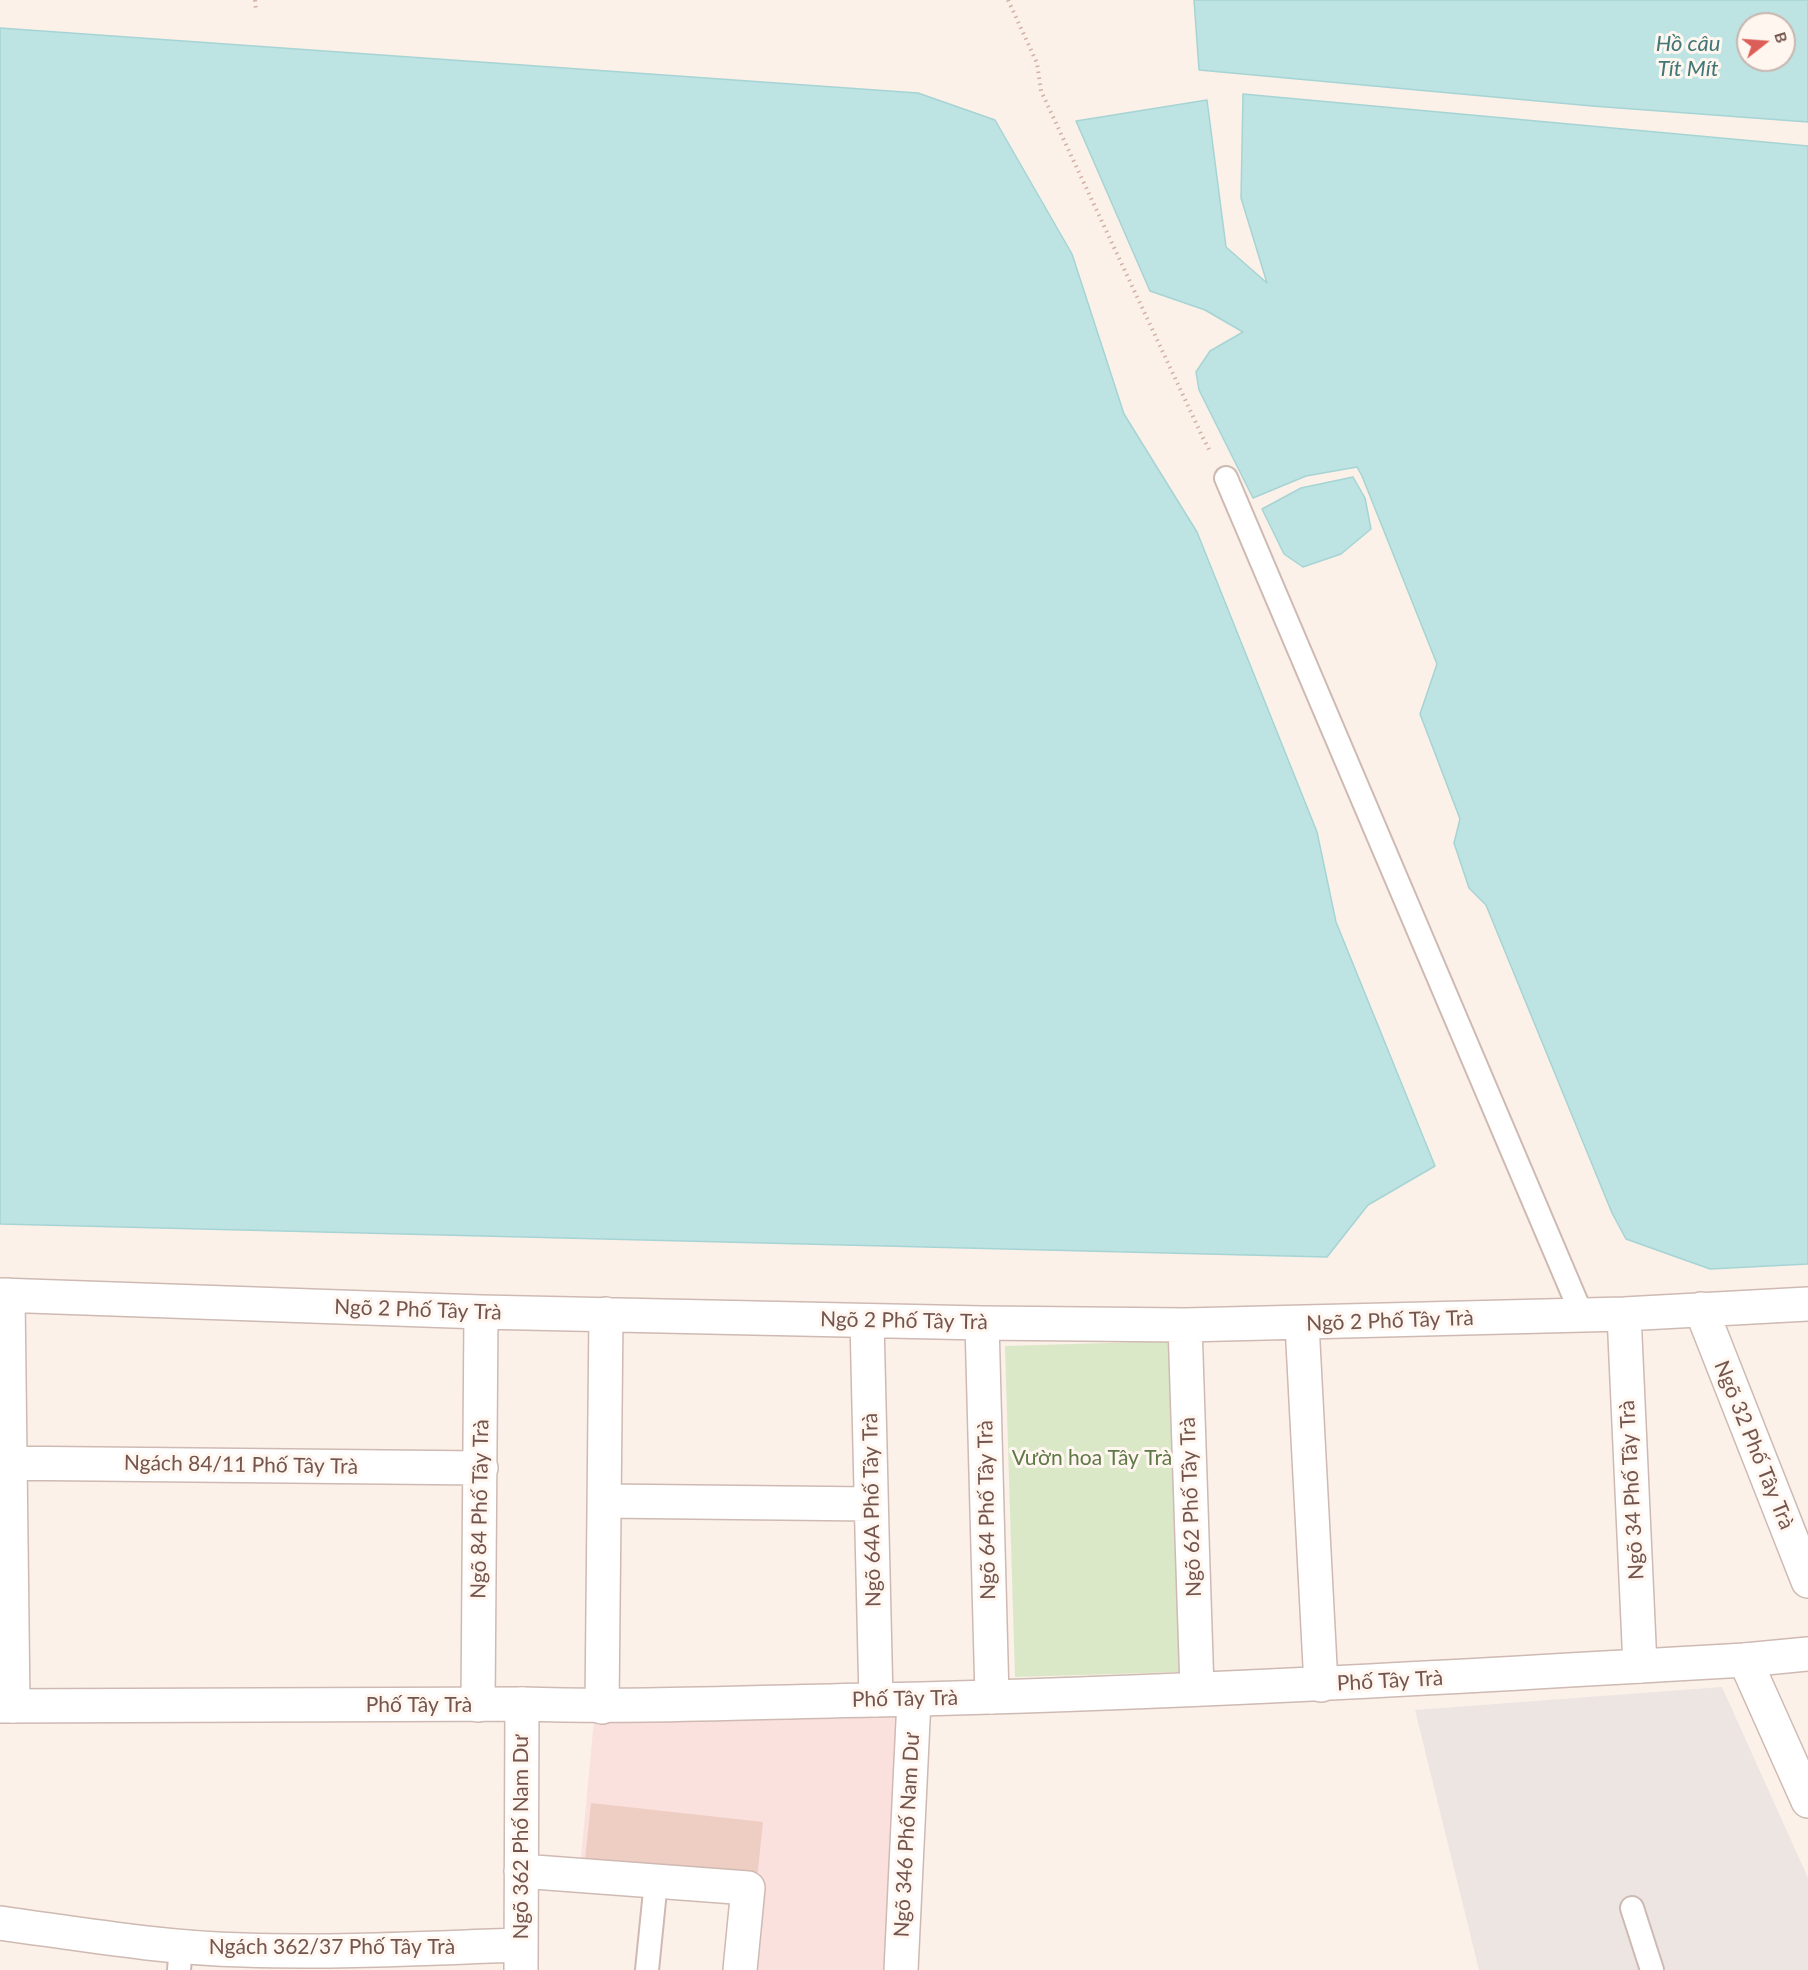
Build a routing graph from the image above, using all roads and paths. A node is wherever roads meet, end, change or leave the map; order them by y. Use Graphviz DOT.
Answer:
graph roads {
  1 [pos="255,0"];
  2 [pos="1008,0"];
  3 [pos="256,11"];
  4 [pos="1226,478"];
  5 [pos="4,1295"];
  6 [pos="1808,1304"];
  7 [pos="1701,1309"];
  8 [pos="481,1312"];
  9 [pos="606,1314"];
  10 [pos="1624,1314"];
  11 [pos="1582,1315"];
  12 [pos="867,1321"];
  13 [pos="982,1323"];
  14 [pos="1302,1324"];
  15 [pos="1185,1325"];
  16 [pos="5,1463"];
  17 [pos="481,1468"];
  18 [pos="605,1501"];
  19 [pos="871,1504"];
  20 [pos="1808,1581"];
  21 [pos="1808,1654"];
  22 [pos="1745,1660"];
  23 [pos="1640,1666"];
  24 [pos="1321,1685"];
  25 [pos="1197,1689"];
  26 [pos="992,1697"];
  27 [pos="876,1700"];
  28 [pos="914,1700"];
  29 [pos="522,1704"];
  30 [pos="478,1705"];
  31 [pos="7,1706"];
  32 [pos="602,1707"];
  33 [pos="1808,1801"];
  34 [pos="521,1871"];
  35 [pos="656,1881"];
  36 [pos="1632,1908"];
  37 [pos="0,1923"];
  38 [pos="180,1958"];
  39 [pos="521,1958"];
  40 [pos="322,1961"];
  41 [pos="647,1970"];
  42 [pos="740,1970"];
  43 [pos="901,1970"];
  44 [pos="1652,1970"];
  1 -- 3 [label="path"];
  2 -- 4 [label="path"];
  4 -- 11 [label="lane"];
  5 -- 8 [label="street, Ngõ 2 Phố Tây Trà"];
  5 -- 16 [label="street"];
  6 -- 7 [label="street, Ngõ 2 Phố Tây Trà"];
  7 -- 10 [label="street, Ngõ 2 Phố Tây Trà"];
  7 -- 20 [label="street, Ngõ 32 Phố Tây Trà"];
  8 -- 9 [label="street, Ngõ 2 Phố Tây Trà"];
  8 -- 17 [label="street, Ngõ 84 Phố Tây Trà"];
  9 -- 12 [label="street, Ngõ 2 Phố Tây Trà"];
  9 -- 18 [label="street"];
  10 -- 11 [label="street, Ngõ 2 Phố Tây Trà"];
  10 -- 23 [label="street, Ngõ 34 Phố Tây Trà"];
  11 -- 14 [label="street, Ngõ 2 Phố Tây Trà"];
  12 -- 13 [label="street, Ngõ 2 Phố Tây Trà"];
  12 -- 19 [label="street, Ngõ 64A Phố Tây Trà"];
  13 -- 15 [label="street, Ngõ 2 Phố Tây Trà"];
  13 -- 26 [label="street, Ngõ 64 Phố Tây Trà"];
  14 -- 15 [label="street, Ngõ 2 Phố Tây Trà"];
  14 -- 24 [label="street"];
  15 -- 25 [label="street, Ngõ 62 Phố Tây Trà"];
  16 -- 17 [label="street, Ngách 84/11 Phố Tây Trà"];
  16 -- 31 [label="street"];
  17 -- 30 [label="street, Ngõ 84 Phố Tây Trà"];
  18 -- 19 [label="street"];
  18 -- 32 [label="street"];
  19 -- 27 [label="street, Ngõ 64A Phố Tây Trà"];
  21 -- 22 [label="street, Phố Tây Trà"];
  22 -- 23 [label="street, Phố Tây Trà"];
  22 -- 33 [label="street"];
  23 -- 24 [label="street, Phố Tây Trà"];
  24 -- 25 [label="street, Phố Tây Trà"];
  25 -- 26 [label="street, Phố Tây Trà"];
  26 -- 28 [label="street, Phố Tây Trà"];
  27 -- 28 [label="street, Phố Tây Trà"];
  27 -- 32 [label="street, Phố Tây Trà"];
  28 -- 43 [label="street, Ngõ 346 Phố Nam Dư"];
  29 -- 30 [label="street, Phố Tây Trà"];
  29 -- 32 [label="street, Phố Tây Trà"];
  29 -- 34 [label="street, Ngõ 362 Phố Nam Dư"];
  30 -- 31 [label="street, Phố Tây Trà"];
  34 -- 35 [label="street"];
  34 -- 39 [label="street, Ngõ 362 Phố Nam Dư"];
  35 -- 41 [label="lane"];
  35 -- 42 [label="street"];
  36 -- 44 [label="lane"];
  37 -- 38 [label="street, Ngách 362/37 Phố Tây Trà"];
  38 -- 40 [label="street, Ngách 362/37 Phố Tây Trà"];
  39 -- 40 [label="street, Ngách 362/37 Phố Tây Trà"];
}
